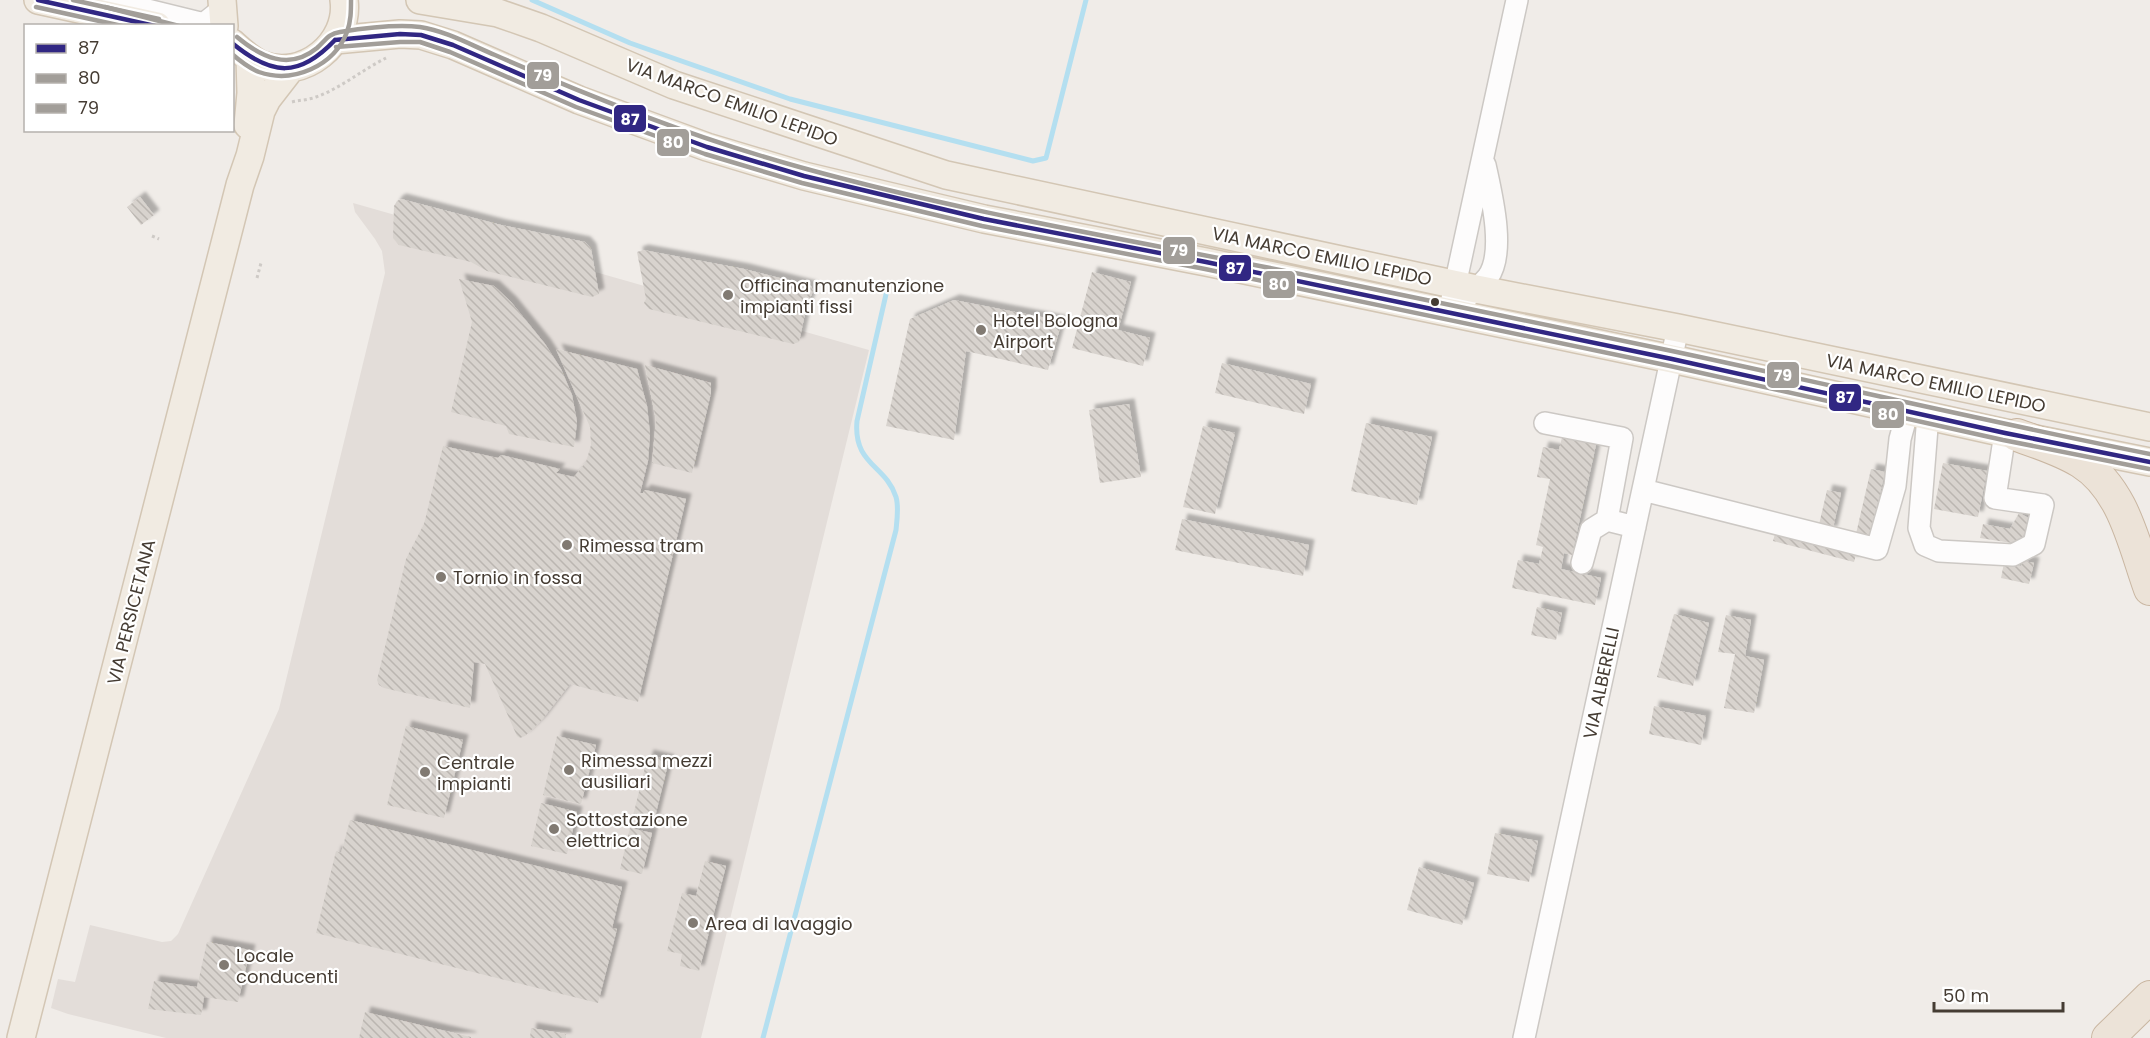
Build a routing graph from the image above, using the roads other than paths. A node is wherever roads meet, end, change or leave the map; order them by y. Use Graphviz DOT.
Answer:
graph roads {
  1 [pos="38,0"];
  2 [pos="107,0"];
  3 [pos="344,0"];
  4 [pos="420,0"];
  5 [pos="1517,0"];
  6 [pos="223,12"];
  7 [pos="148,24"];
  8 [pos="335,40"];
  9 [pos="241,51"];
  10 [pos="291,68"];
  11 [pos="1483,154"];
  12 [pos="240,185"];
  13 [pos="1011,189"];
  14 [pos="1004,222"];
  15 [pos="1466,287"];
  16 [pos="1449,313"];
  17 [pos="1678,328"];
  18 [pos="1672,359"];
  19 [pos="1918,413"];
  20 [pos="1545,423"];
  21 [pos="2150,427"];
  22 [pos="2011,434"];
  23 [pos="2150,462"];
  24 [pos="1923,477"];
  25 [pos="1895,486"];
  26 [pos="1643,490"];
  27 [pos="1607,520"];
  28 [pos="1635,527"];
  29 [pos="1582,563"];
  30 [pos="2150,589"];
  31 [pos="2150,997"];
  32 [pos="2150,1015"];
  33 [pos="21,1038"];
  34 [pos="1524,1038"];
  35 [pos="2108,1038"];
  36 [pos="2122,1038"];
  1 -- 7 [label="main road"];
  2 -- 6 [label="street"];
  3 -- 8 [label="main road"];
  4 -- 13 [label="main road, VIA MARCO EMILIO LEPIDO"];
  5 -- 11 [label="street, VIA MARCO EMILIO LEPIDO"];
  8 -- 10 [label="main road"];
  8 -- 14 [label="main road, VIA MARCO EMILIO LEPIDO"];
  9 -- 10 [label="main road"];
  9 -- 12 [label="main road, VIA PERSICETANA"];
  10 -- 12 [label="main road, VIA PERSICETANA"];
  11 -- 15 [label="street, VIA MARCO EMILIO LEPIDO"];
  11 -- 15 [label="street, VIA MARCO EMILIO LEPIDO"];
  12 -- 33 [label="main road, VIA PERSICETANA"];
  13 -- 14 [label="street"];
  13 -- 15 [label="main road, VIA MARCO EMILIO LEPIDO"];
  14 -- 16 [label="main road, VIA MARCO EMILIO LEPIDO"];
  15 -- 16 [label="street, VIA MARCO EMILIO LEPIDO"];
  15 -- 17 [label="main road, VIA MARCO EMILIO LEPIDO"];
  16 -- 18 [label="main road, VIA MARCO EMILIO LEPIDO"];
  17 -- 18 [label="street, VIA ALBERELLI"];
  17 -- 21 [label="main road, VIA MARCO EMILIO LEPIDO"];
  18 -- 19 [label="main road, VIA MARCO EMILIO LEPIDO"];
  18 -- 26 [label="street, VIA ALBERELLI"];
  19 -- 22 [label="main road, VIA MARCO EMILIO LEPIDO"];
  19 -- 24 [label="street"];
  19 -- 25 [label="street"];
  20 -- 27 [label="street"];
  22 -- 23 [label="main road, VIA MARCO EMILIO LEPIDO"];
  22 -- 24 [label="street"];
  22 -- 30 [label="highway"];
  24 -- 25 [label="street"];
  25 -- 26 [label="street"];
  26 -- 28 [label="street, VIA ALBERELLI"];
  27 -- 28 [label="street"];
  27 -- 29 [label="street"];
  28 -- 34 [label="street, VIA ALBERELLI"];
  31 -- 35 [label="highway"];
  32 -- 36 [label="highway"];
}
